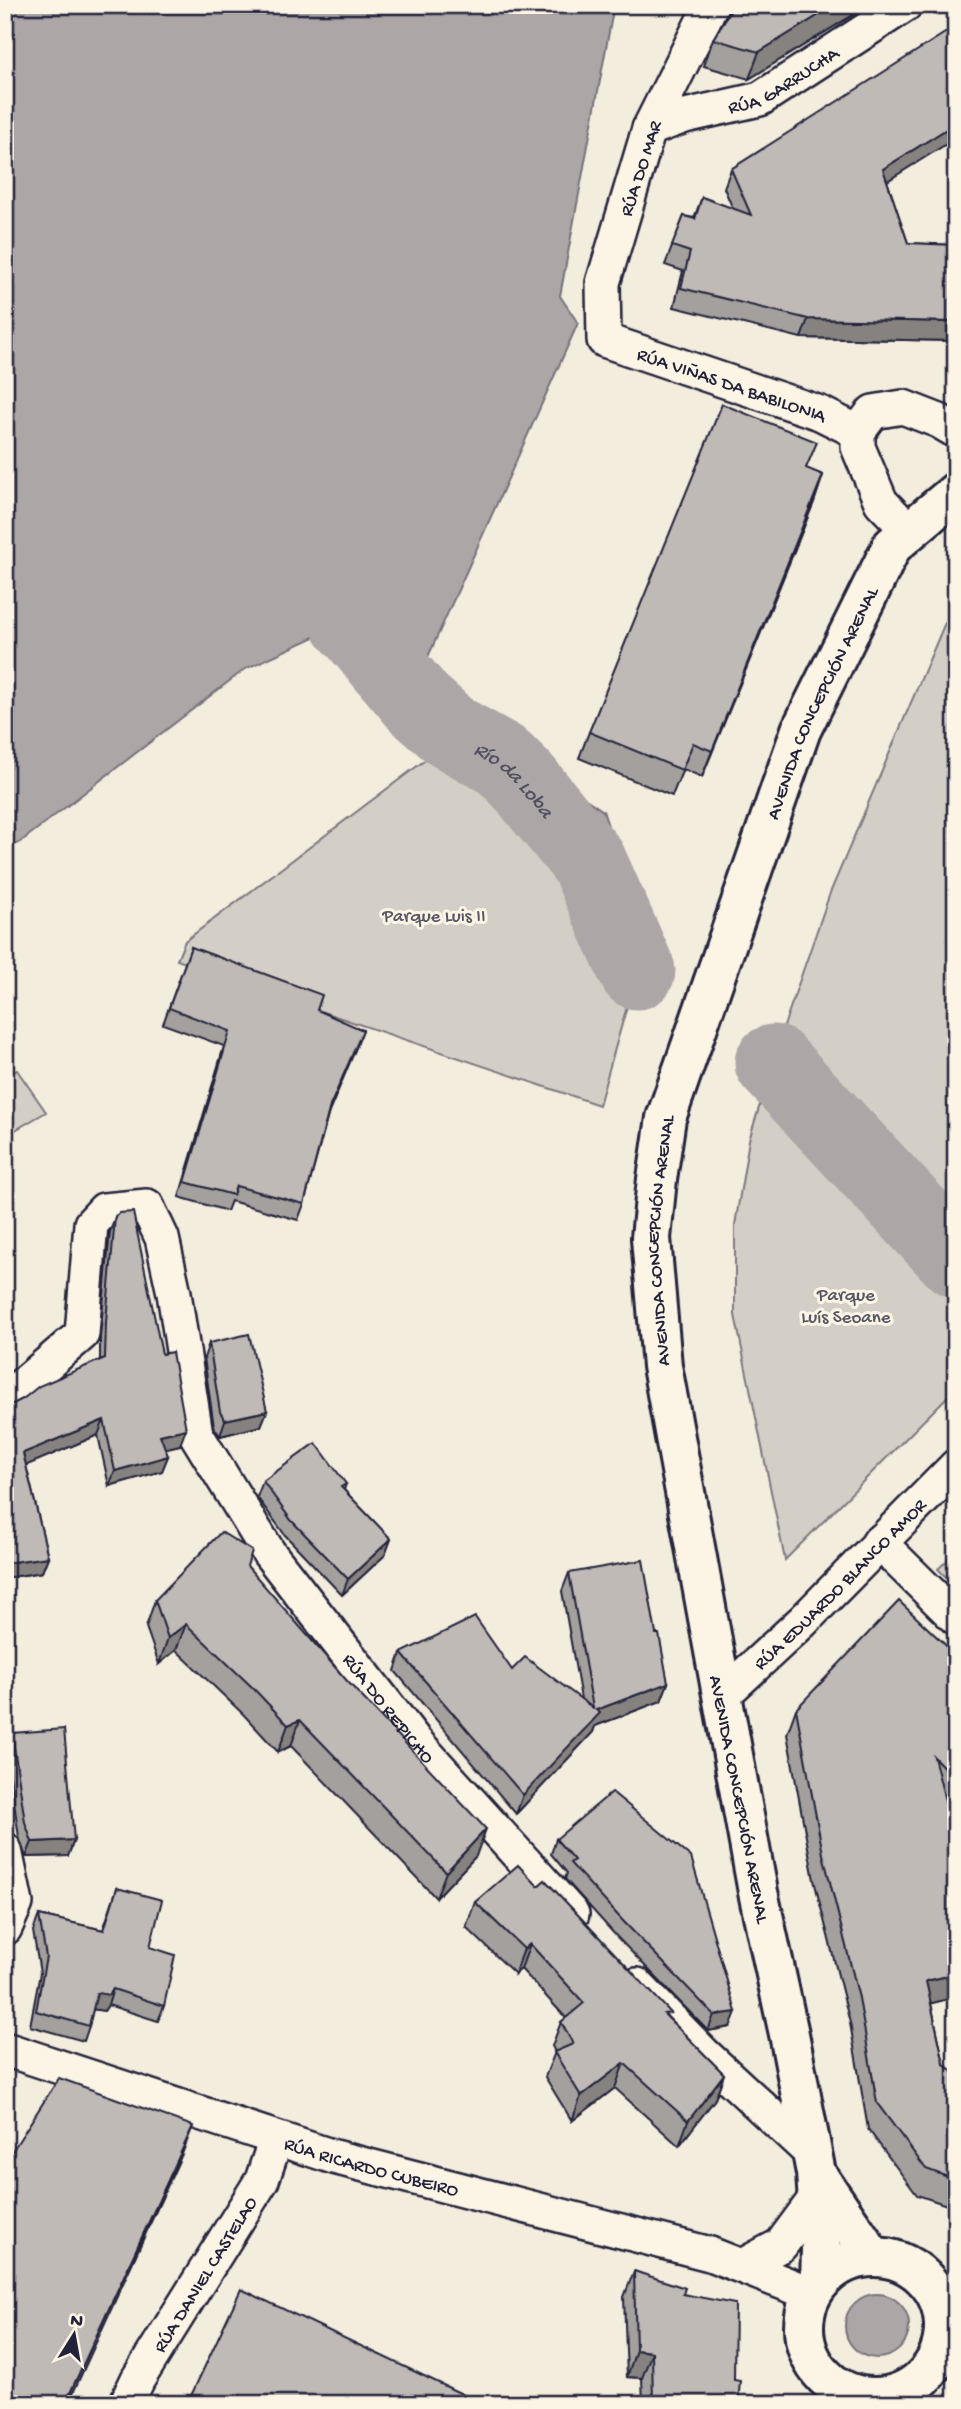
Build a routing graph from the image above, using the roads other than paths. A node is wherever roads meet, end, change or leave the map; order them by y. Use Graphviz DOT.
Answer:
graph roads {
  1 [pos="711,5"];
  2 [pos="905,5"];
  3 [pos="649,129"];
  4 [pos="604,340"];
  5 [pos="956,431"];
  6 [pos="858,432"];
  7 [pos="956,492"];
  8 [pos="908,530"];
  9 [pos="5,1400"];
  10 [pos="956,1466"];
  11 [pos="880,1542"];
  12 [pos="956,1618"];
  13 [pos="721,1697"];
  14 [pos="5,1850"];
  15 [pos="5,1928"];
  16 [pos="5,2049"];
  17 [pos="276,2139"];
  18 [pos="815,2174"];
  19 [pos="873,2257"];
  20 [pos="742,2266"];
  21 [pos="816,2288"];
  22 [pos="944,2289"];
  23 [pos="946,2360"];
  24 [pos="823,2391"];
  25 [pos="898,2398"];
  26 [pos="126,2404"];
  1 -- 3 [label="street, RÚA DO MAR"];
  2 -- 3 [label="street, RÚA GARRUCHA"];
  3 -- 4 [label="street, RÚA DO MAR"];
  4 -- 6 [label="street, RÚA VIÑAS DA BABILONIA"];
  5 -- 6 [label="street"];
  6 -- 8 [label="street"];
  7 -- 8 [label="main road, AVENIDA CONCEPCIÓN ARENAL"];
  8 -- 13 [label="main road, AVENIDA CONCEPCIÓN ARENAL"];
  9 -- 18 [label="street, RÚA DO REPICHO"];
  10 -- 11 [label="street, RÚA EDUARDO BLANCO AMOR"];
  11 -- 12 [label="street"];
  11 -- 13 [label="street, RÚA EDUARDO BLANCO AMOR"];
  13 -- 18 [label="main road, AVENIDA CONCEPCIÓN ARENAL"];
  14 -- 15 [label="street"];
  16 -- 17 [label="street, RÚA RICARDO CUBEIRO"];
  17 -- 20 [label="street, RÚA RICARDO CUBEIRO"];
  17 -- 26 [label="street, RÚA DANIEL CASTELAO"];
  18 -- 19 [label="main road, AVENIDA CONCEPCIÓN ARENAL"];
  18 -- 20 [label="street"];
  18 -- 21 [label="main road, AVENIDA CONCEPCIÓN ARENAL"];
  19 -- 21 [label="main road"];
  19 -- 22 [label="main road, AVENIDA CONCEPCIÓN ARENAL"];
  20 -- 21 [label="street, RÚA RICARDO CUBEIRO"];
  21 -- 24 [label="main road, AVENIDA CONCEPCIÓN ARENAL"];
  22 -- 23 [label="main road, AVENIDA CONCEPCIÓN ARENAL"];
  23 -- 25 [label="main road, AVENIDA CONCEPCIÓN ARENAL"];
  24 -- 25 [label="main road, AVENIDA CONCEPCIÓN ARENAL"];
}
